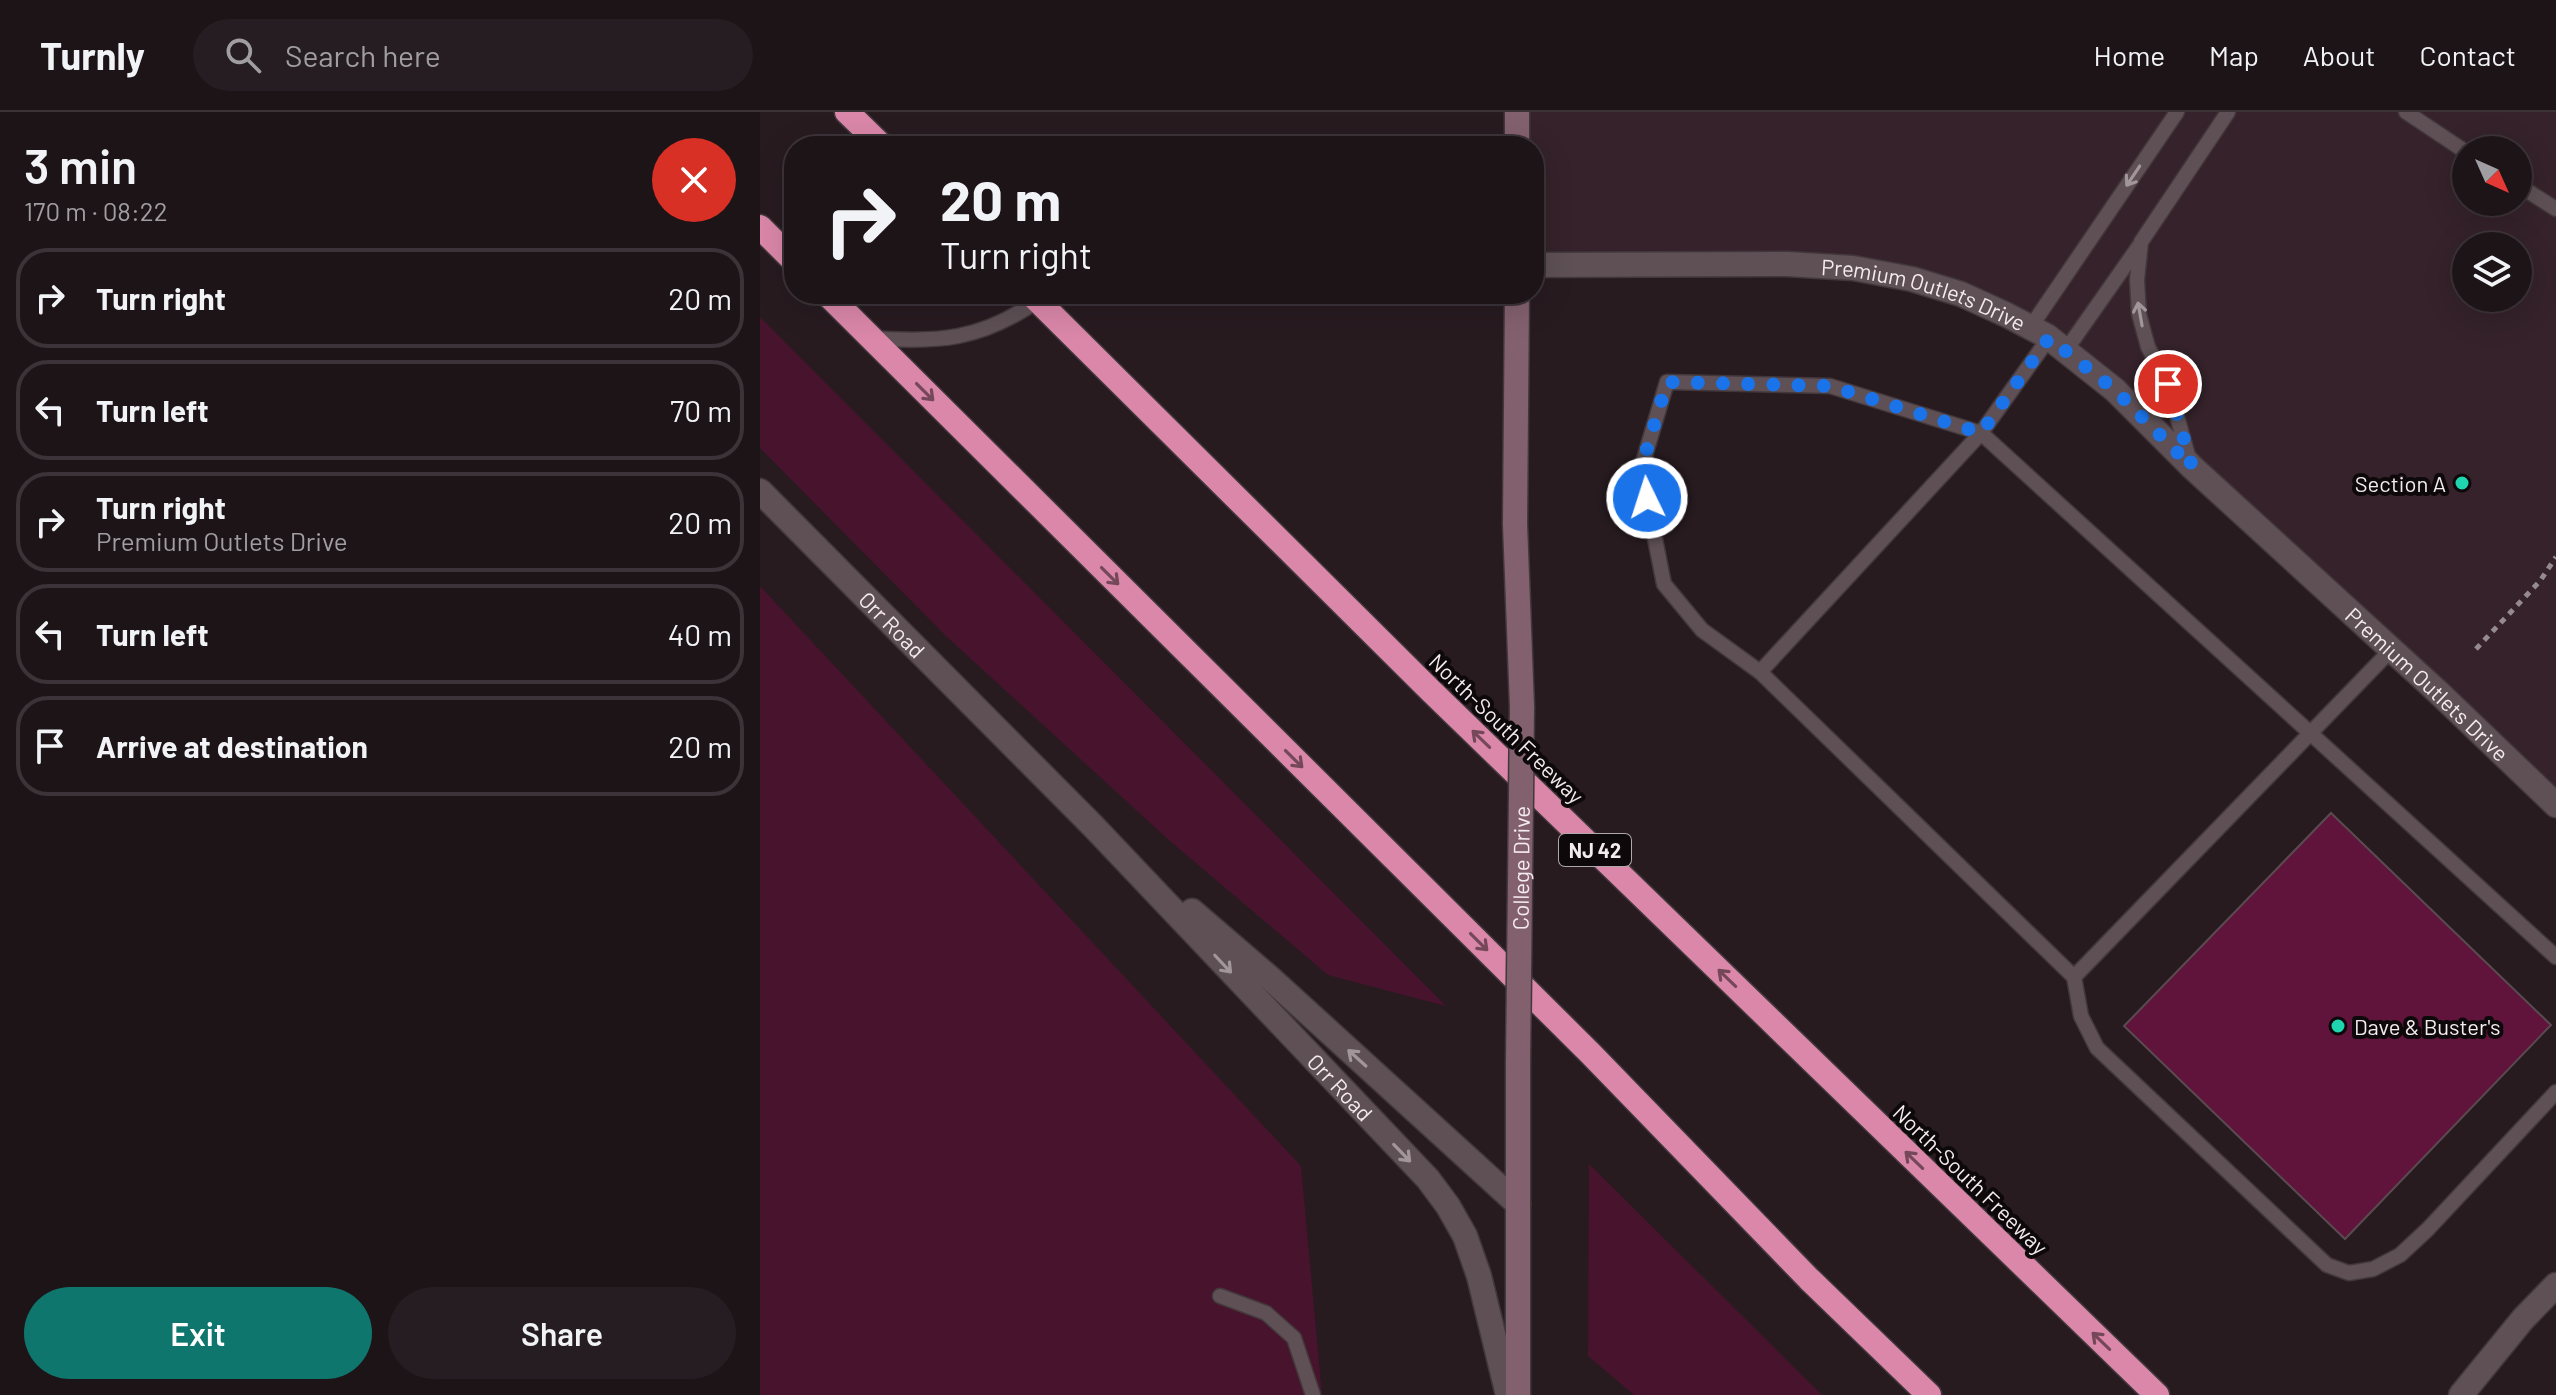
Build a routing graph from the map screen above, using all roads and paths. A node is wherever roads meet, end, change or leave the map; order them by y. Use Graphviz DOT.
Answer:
graph roads {
  1 [pos="847,112"];
  2 [pos="1517,112"];
  3 [pos="2177,112"];
  4 [pos="2228,112"];
  5 [pos="2406,112"];
  6 [pos="872,136"];
  7 [pos="1517,136"];
  8 [pos="2452,143"];
  9 [pos="2532,194"];
  10 [pos="2556,209"];
  11 [pos="760,227"];
  12 [pos="2141,242"];
  13 [pos="784,251"];
  14 [pos="1544,265"];
  15 [pos="837,304"];
  16 [pos="1027,304"];
  17 [pos="1041,304"];
  18 [pos="1517,304"];
  19 [pos="870,337"];
  20 [pos="2049,339"];
  21 [pos="1981,433"];
  22 [pos="2192,467"];
  23 [pos="760,491"];
  24 [pos="2556,557"];
  25 [pos="2476,649"];
  26 [pos="2391,650"];
  27 [pos="1760,672"];
  28 [pos="2311,734"];
  29 [pos="2556,805"];
  30 [pos="1093,826"];
  31 [pos="2556,957"];
  32 [pos="2074,977"];
  33 [pos="2556,1092"];
  34 [pos="1518,1204"];
  35 [pos="2556,1285"];
  36 [pos="1220,1296"];
  37 [pos="1313,1395"];
  38 [pos="1508,1395"];
  39 [pos="1518,1395"];
  40 [pos="1929,1395"];
  41 [pos="2157,1395"];
  42 [pos="2461,1395"];
  1 -- 6 [label="highway"];
  2 -- 7 [label="main road"];
  3 -- 20 [label="lane, one-way"];
  4 -- 12 [label="lane"];
  5 -- 8 [label="lane"];
  9 -- 10 [label="lane"];
  11 -- 13 [label="highway"];
  12 -- 20 [label="lane"];
  22 -- 12 [label="lane, one-way"];
  14 -- 20 [label="street, Premium Outlets Drive"];
  15 -- 19 [label="highway"];
  16 -- 19 [label="lane"];
  41 -- 17 [label="highway, North-South Freeway / NJ 42, one-way"];
  18 -- 34 [label="main road, College Drive, bridge"];
  19 -- 40 [label="highway, one-way"];
  20 -- 21 [label="lane"];
  20 -- 22 [label="street, Premium Outlets Drive"];
  21 -- 27 [label="lane"];
  21 -- 27 [label="lane"];
  21 -- 28 [label="lane"];
  22 -- 26 [label="street, Premium Outlets Drive"];
  23 -- 30 [label="street, Orr Road"];
  24 -- 25 [label="path"];
  26 -- 28 [label="lane"];
  26 -- 29 [label="street, Premium Outlets Drive"];
  27 -- 32 [label="lane"];
  28 -- 31 [label="lane"];
  28 -- 32 [label="lane"];
  34 -- 30 [label="street, Orr Road, one-way"];
  30 -- 38 [label="street, Orr Road, one-way"];
  32 -- 33 [label="lane"];
  34 -- 39 [label="main road, College Drive"];
  35 -- 42 [label="street"];
  36 -- 37 [label="lane"];
}
